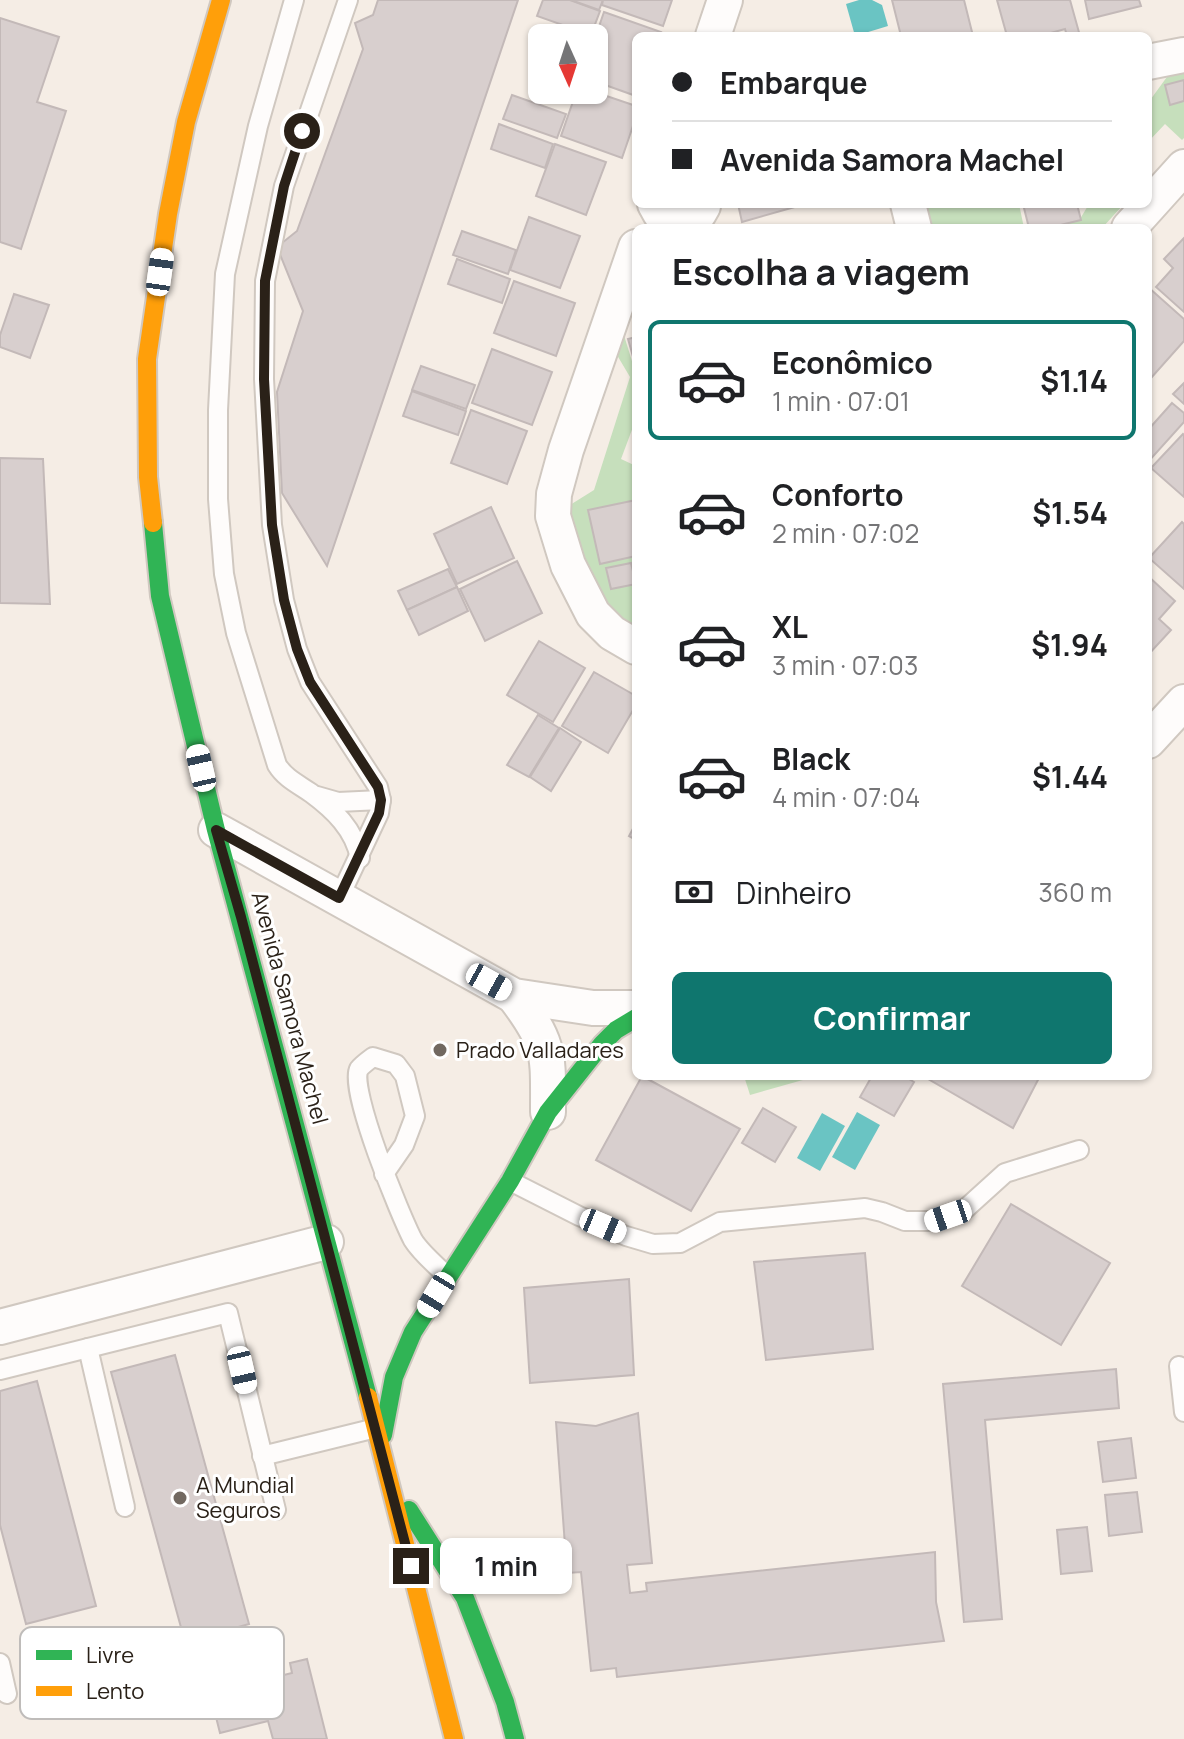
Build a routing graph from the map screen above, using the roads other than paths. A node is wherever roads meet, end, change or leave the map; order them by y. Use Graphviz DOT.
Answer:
graph roads {
  1 [pos="294,0"];
  2 [pos="348,0"];
  3 [pos="725,0"];
  4 [pos="220,1"];
  5 [pos="714,32"];
  6 [pos="1184,167"];
  7 [pos="1152,202"];
  8 [pos="656,208"];
  9 [pos="1147,208"];
  10 [pos="705,213"];
  11 [pos="1133,224"];
  12 [pos="632,259"];
  13 [pos="632,645"];
  14 [pos="1184,702"];
  15 [pos="1152,737"];
  16 [pos="314,795"];
  17 [pos="381,800"];
  18 [pos="216,830"];
  19 [pos="360,858"];
  20 [pos="339,898"];
  21 [pos="514,996"];
  22 [pos="632,1008"];
  23 [pos="632,1020"];
  24 [pos="548,1112"];
  25 [pos="1079,1150"];
  26 [pos="384,1174"];
  27 [pos="510,1181"];
  28 [pos="326,1242"];
  29 [pos="447,1276"];
  30 [pos="0,1327"];
  31 [pos="88,1348"];
  32 [pos="1179,1366"];
  33 [pos="0,1370"];
  34 [pos="1184,1412"];
  35 [pos="376,1428"];
  36 [pos="381,1450"];
  37 [pos="262,1456"];
  38 [pos="390,1479"];
  39 [pos="125,1507"];
  40 [pos="276,1510"];
  41 [pos="0,1663"];
  42 [pos="7,1694"];
  43 [pos="454,1739"];
  44 [pos="515,1739"];
  1 -- 16 [label="lane"];
  2 -- 17 [label="lane"];
  3 -- 5 [label="street"];
  4 -- 18 [label="main road, Avenida Samora Machel"];
  6 -- 7 [label="street"];
  8 -- 10 [label="street"];
  9 -- 11 [label="street"];
  12 -- 13 [label="street"];
  14 -- 15 [label="street"];
  16 -- 17 [label="lane"];
  16 -- 19 [label="lane"];
  17 -- 19 [label="lane"];
  18 -- 20 [label="street"];
  18 -- 28 [label="main road, Avenida Samora Machel"];
  19 -- 20 [label="lane"];
  20 -- 21 [label="street"];
  21 -- 22 [label="street"];
  21 -- 24 [label="street"];
  23 -- 24 [label="main road"];
  24 -- 27 [label="main road"];
  25 -- 27 [label="lane"];
  26 -- 26 [label="lane"];
  26 -- 29 [label="lane"];
  27 -- 29 [label="main road"];
  28 -- 30 [label="street"];
  28 -- 35 [label="main road, Avenida Samora Machel"];
  29 -- 36 [label="main road"];
  31 -- 33 [label="lane"];
  31 -- 37 [label="lane"];
  31 -- 39 [label="lane"];
  32 -- 34 [label="lane"];
  35 -- 36 [label="main road, Avenida Samora Machel"];
  35 -- 37 [label="lane"];
  36 -- 38 [label="main road, Avenida Samora Machel"];
  37 -- 40 [label="lane"];
  38 -- 43 [label="main road, Avenida Samora Machel"];
  38 -- 44 [label="main road"];
  41 -- 42 [label="lane"];
}
